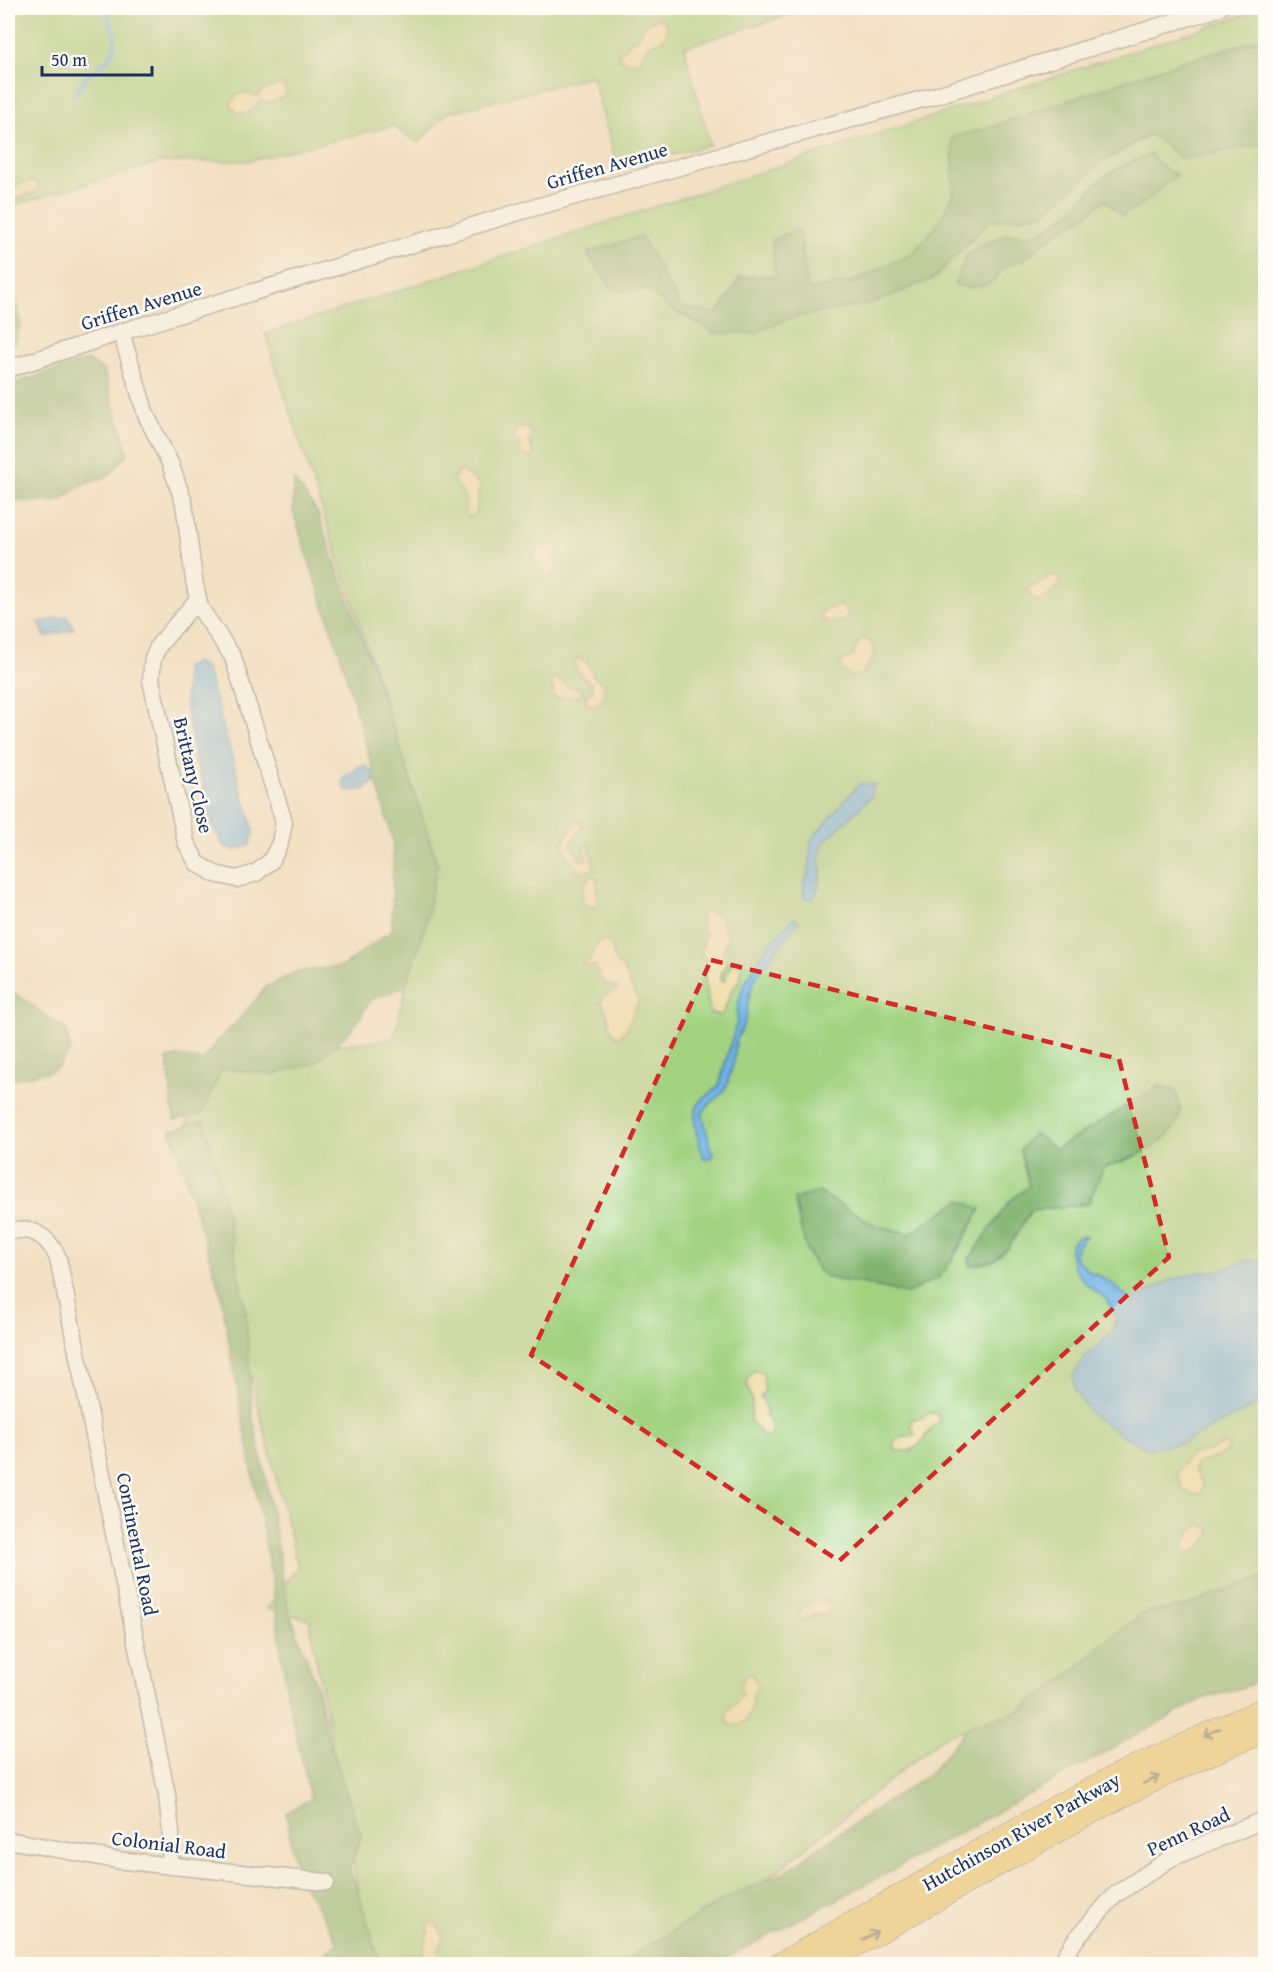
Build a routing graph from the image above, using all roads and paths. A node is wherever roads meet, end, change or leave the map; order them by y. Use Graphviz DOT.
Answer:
graph roads {
  1 [pos="1219,8"];
  2 [pos="121,332"];
  3 [pos="8,369"];
  4 [pos="198,599"];
  5 [pos="8,1232"];
  6 [pos="1266,1709"];
  7 [pos="1266,1730"];
  8 [pos="1266,1819"];
  9 [pos="8,1840"];
  10 [pos="170,1866"];
  11 [pos="326,1882"];
  12 [pos="782,1965"];
  13 [pos="819,1965"];
  14 [pos="1060,1965"];
  1 -- 2 [label="street, Griffen Avenue"];
  2 -- 3 [label="street, Griffen Avenue"];
  2 -- 4 [label="street, Brittany Close"];
  4 -- 4 [label="street, Brittany Close"];
  5 -- 10 [label="street, Continental Road"];
  6 -- 12 [label="highway, Hutchinson River Parkway, one-way"];
  13 -- 7 [label="highway, Hutchinson River Parkway, one-way"];
  8 -- 14 [label="street, Penn Road"];
  9 -- 10 [label="street, Colonial Road"];
  10 -- 11 [label="street, Colonial Road"];
}
